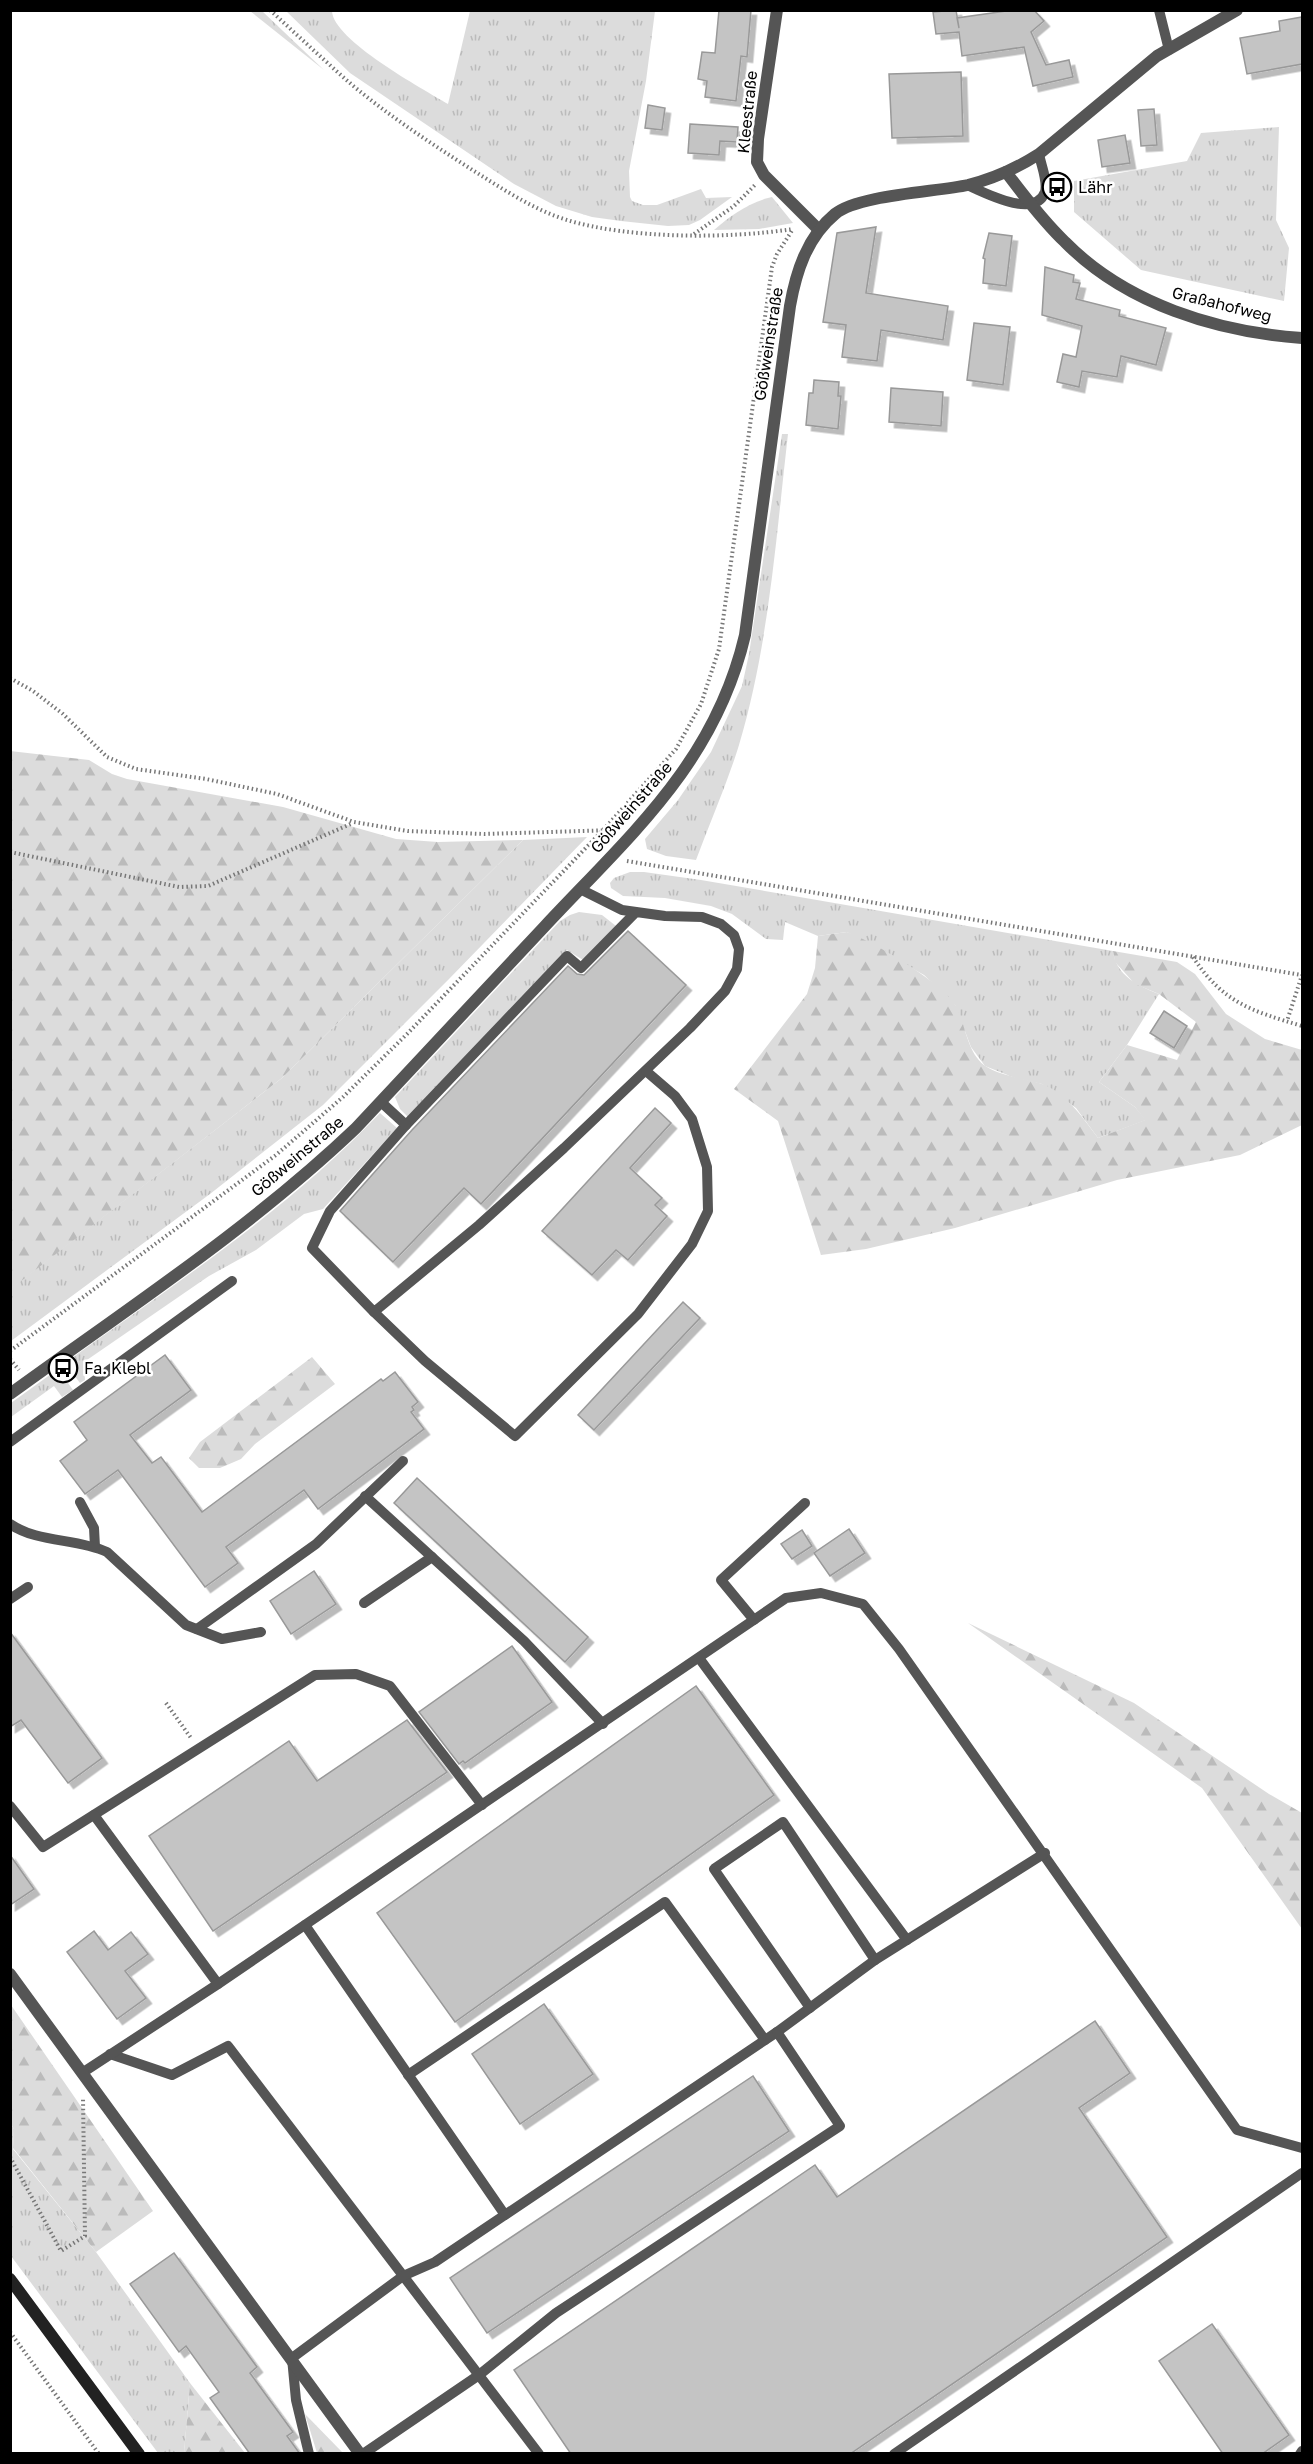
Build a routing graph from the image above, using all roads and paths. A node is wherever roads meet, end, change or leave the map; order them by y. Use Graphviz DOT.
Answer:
graph roads {
  1 [pos="270,10"];
  2 [pos="777,10"];
  3 [pos="1159,10"];
  4 [pos="1237,10"];
  5 [pos="1168,50"];
  6 [pos="1039,154"];
  7 [pos="1006,172"];
  8 [pos="764,175"];
  9 [pos="967,185"];
  10 [pos="1030,204"];
  11 [pos="819,230"];
  12 [pos="693,234"];
  13 [pos="1302,338"];
  14 [pos="10,678"];
  15 [pos="354,822"];
  16 [pos="604,829"];
  17 [pos="10,852"];
  18 [pos="608,858"];
  19 [pos="580,889"];
  20 [pos="636,912"];
  21 [pos="1193,957"];
  22 [pos="1287,1021"];
  23 [pos="1302,1026"];
  24 [pos="645,1071"];
  25 [pos="381,1102"];
  26 [pos="406,1125"];
  27 [pos="232,1281"];
  28 [pos="374,1312"];
  29 [pos="10,1351"];
  30 [pos="10,1359"];
  31 [pos="19,1371"];
  32 [pos="10,1394"];
  33 [pos="10,1442"];
  34 [pos="403,1461"];
  35 [pos="365,1496"];
  36 [pos="80,1502"];
  37 [pos="805,1503"];
  38 [pos="10,1524"];
  39 [pos="95,1547"];
  40 [pos="432,1557"];
  41 [pos="27,1587"];
  42 [pos="10,1599"];
  43 [pos="364,1603"];
  44 [pos="754,1620"];
  45 [pos="197,1629"];
  46 [pos="261,1632"];
  47 [pos="699,1658"];
  48 [pos="166,1703"];
  49 [pos="603,1724"];
  50 [pos="198,1749"];
  51 [pos="482,1805"];
  52 [pos="10,1806"];
  53 [pos="94,1815"];
  54 [pos="1044,1853"];
  55 [pos="305,1925"];
  56 [pos="907,1940"];
  57 [pos="875,1960"];
  58 [pos="10,1974"];
  59 [pos="218,1984"];
  60 [pos="810,2008"];
  61 [pos="777,2032"];
  62 [pos="765,2040"];
  63 [pos="110,2054"];
  64 [pos="82,2073"];
  65 [pos="408,2075"];
  66 [pos="1302,2148"];
  67 [pos="10,2157"];
  68 [pos="1302,2173"];
  69 [pos="505,2215"];
  70 [pos="404,2276"];
  71 [pos="10,2278"];
  72 [pos="10,2332"];
  73 [pos="291,2358"];
  74 [pos="479,2375"];
  75 [pos="99,2454"];
  76 [pos="139,2454"];
  77 [pos="309,2454"];
  78 [pos="362,2454"];
  79 [pos="539,2454"];
  80 [pos="894,2454"];
  1 -- 12 [label="path"];
  2 -- 8 [label="street, Kleestraße"];
  3 -- 5 [label="lane"];
  4 -- 5 [label="street, Gößweinstraße"];
  5 -- 6 [label="street, Gößweinstraße"];
  6 -- 7 [label="street, Gößweinstraße"];
  6 -- 10 [label="lane"];
  7 -- 9 [label="street, Gößweinstraße"];
  7 -- 10 [label="street, Graßahofweg"];
  8 -- 11 [label="street, Kleestraße"];
  8 -- 12 [label="path"];
  9 -- 10 [label="lane"];
  9 -- 11 [label="street, Gößweinstraße"];
  10 -- 13 [label="street, Graßahofweg"];
  11 -- 18 [label="street, Gößweinstraße"];
  12 -- 16 [label="path"];
  14 -- 15 [label="path"];
  15 -- 16 [label="path"];
  15 -- 17 [label="path"];
  16 -- 29 [label="path"];
  18 -- 19 [label="street, Gößweinstraße"];
  18 -- 21 [label="path"];
  19 -- 20 [label="lane"];
  19 -- 25 [label="street, Gößweinstraße"];
  20 -- 24 [label="lane"];
  20 -- 26 [label="lane"];
  21 -- 22 [label="path"];
  21 -- 22 [label="path"];
  22 -- 23 [label="path"];
  24 -- 28 [label="lane"];
  24 -- 28 [label="lane"];
  25 -- 26 [label="lane"];
  25 -- 32 [label="street, Gößweinstraße"];
  26 -- 28 [label="lane"];
  27 -- 33 [label="lane"];
  30 -- 31 [label="path"];
  34 -- 35 [label="lane"];
  35 -- 40 [label="lane"];
  35 -- 45 [label="lane"];
  36 -- 39 [label="lane"];
  37 -- 44 [label="lane"];
  38 -- 39 [label="lane"];
  39 -- 45 [label="lane"];
  40 -- 43 [label="lane"];
  40 -- 49 [label="lane"];
  41 -- 42 [label="lane"];
  44 -- 47 [label="lane"];
  44 -- 54 [label="lane"];
  45 -- 46 [label="lane"];
  47 -- 49 [label="lane"];
  47 -- 56 [label="lane"];
  48 -- 50 [label="path"];
  49 -- 51 [label="lane"];
  50 -- 51 [label="lane"];
  50 -- 53 [label="lane"];
  51 -- 55 [label="lane"];
  52 -- 53 [label="lane"];
  53 -- 59 [label="lane"];
  54 -- 56 [label="lane"];
  54 -- 66 [label="lane"];
  55 -- 59 [label="lane"];
  55 -- 65 [label="lane"];
  56 -- 57 [label="lane"];
  57 -- 60 [label="lane"];
  57 -- 60 [label="lane"];
  58 -- 64 [label="street"];
  59 -- 63 [label="lane"];
  60 -- 61 [label="lane"];
  61 -- 62 [label="lane"];
  61 -- 74 [label="lane"];
  62 -- 65 [label="lane"];
  62 -- 69 [label="lane"];
  63 -- 64 [label="lane"];
  63 -- 70 [label="lane"];
  64 -- 67 [label="path"];
  64 -- 73 [label="street"];
  65 -- 69 [label="lane"];
  68 -- 80 [label="lane"];
  69 -- 70 [label="lane"];
  70 -- 73 [label="lane"];
  70 -- 74 [label="lane"];
  71 -- 76 [label="main road"];
  72 -- 75 [label="path"];
  73 -- 77 [label="lane"];
  73 -- 78 [label="street"];
  74 -- 78 [label="lane"];
  74 -- 79 [label="lane"];
}
